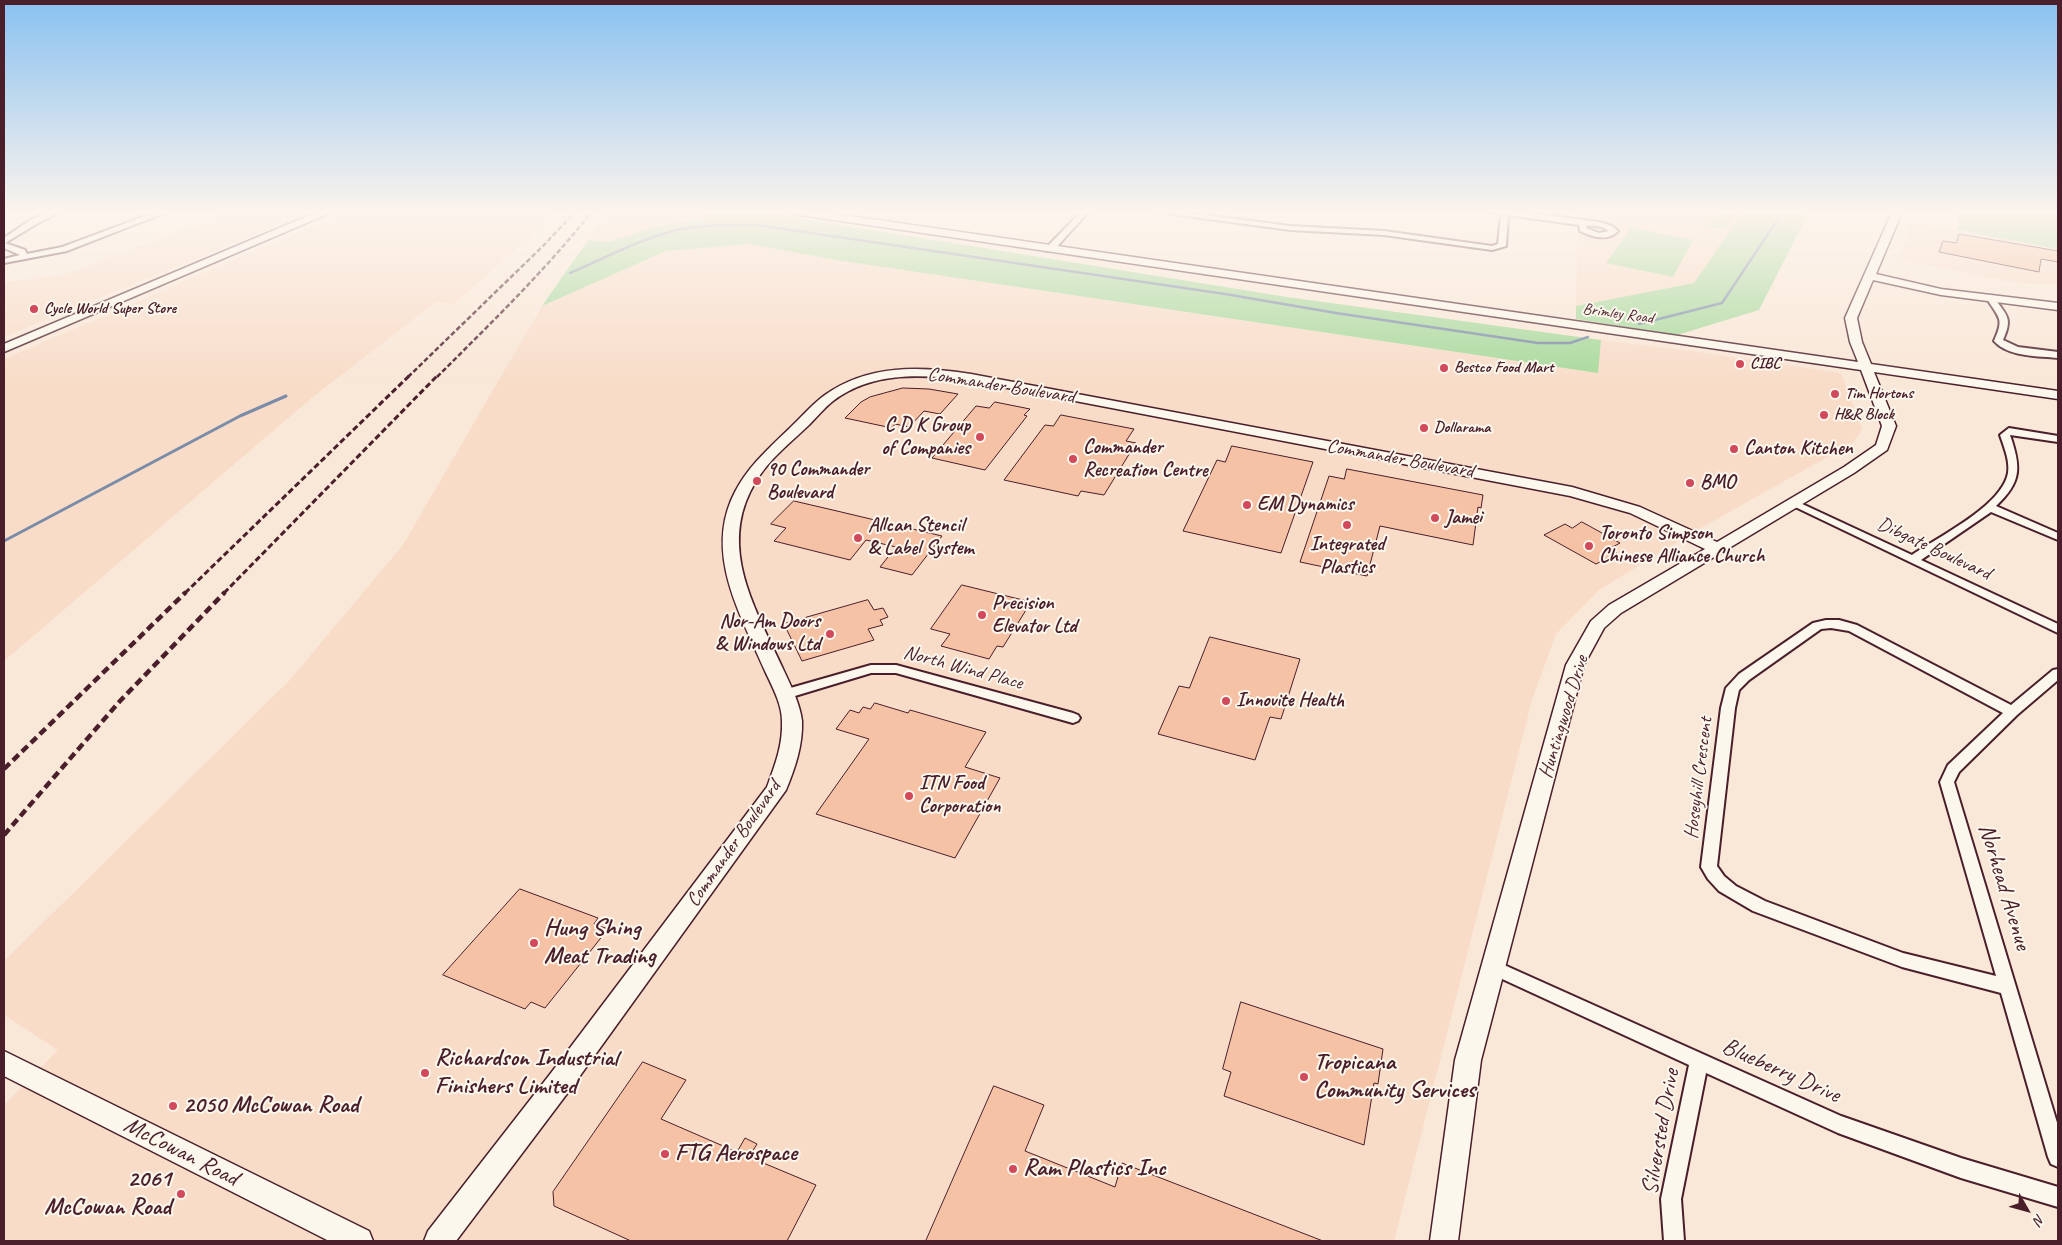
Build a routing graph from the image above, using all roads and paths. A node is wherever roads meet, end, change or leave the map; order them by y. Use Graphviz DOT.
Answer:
graph roads {
  1 [pos="194,268"];
  2 [pos="1181,268"];
  3 [pos="1872,268"];
  4 [pos="1868,276"];
  5 [pos="1991,299"];
  6 [pos="2058,306"];
  7 [pos="4,348"];
  8 [pos="2058,355"];
  9 [pos="1866,368"];
  10 [pos="2058,395"];
  11 [pos="2058,439"];
  12 [pos="1794,504"];
  13 [pos="1991,508"];
  14 [pos="2058,536"];
  15 [pos="1717,548"];
  16 [pos="1913,560"];
  17 [pos="2058,629"];
  18 [pos="2058,673"];
  19 [pos="785,694"];
  20 [pos="2012,712"];
  21 [pos="1073,718"];
  22 [pos="1493,967"];
  23 [pos="2009,987"];
  24 [pos="1699,1062"];
  25 [pos="4,1063"];
  26 [pos="2058,1157"];
  27 [pos="2058,1197"];
  28 [pos="359,1241"];
  29 [pos="438,1241"];
  30 [pos="1444,1241"];
  31 [pos="1674,1241"];
  1 -- 7 [label="street"];
  2 -- 9 [label="street, Brimley Road"];
  3 -- 4 [label="street, Huntingwood Drive"];
  4 -- 5 [label="street"];
  4 -- 9 [label="street, Huntingwood Drive"];
  5 -- 6 [label="street"];
  5 -- 8 [label="street"];
  9 -- 10 [label="street, Brimley Road"];
  9 -- 12 [label="street, Huntingwood Drive"];
  11 -- 13 [label="street"];
  12 -- 15 [label="street, Huntingwood Drive"];
  12 -- 16 [label="street, Dibgate Boulevard"];
  13 -- 14 [label="street"];
  13 -- 16 [label="street"];
  15 -- 19 [label="street, Commander Boulevard"];
  15 -- 22 [label="street, Huntingwood Drive"];
  16 -- 17 [label="street, Dibgate Boulevard"];
  18 -- 20 [label="street, Norhead Avenue"];
  19 -- 21 [label="street, North Wind Place"];
  19 -- 29 [label="street, Commander Boulevard"];
  20 -- 23 [label="street, Norhead Avenue"];
  20 -- 23 [label="street, Hoseyhill Crescent"];
  22 -- 24 [label="street, Blueberry Drive"];
  22 -- 30 [label="street, Huntingwood Drive"];
  23 -- 26 [label="street, Norhead Avenue"];
  24 -- 27 [label="street, Blueberry Drive"];
  24 -- 31 [label="street, Silversted Drive"];
  25 -- 28 [label="street, McCowan Road"];
}
